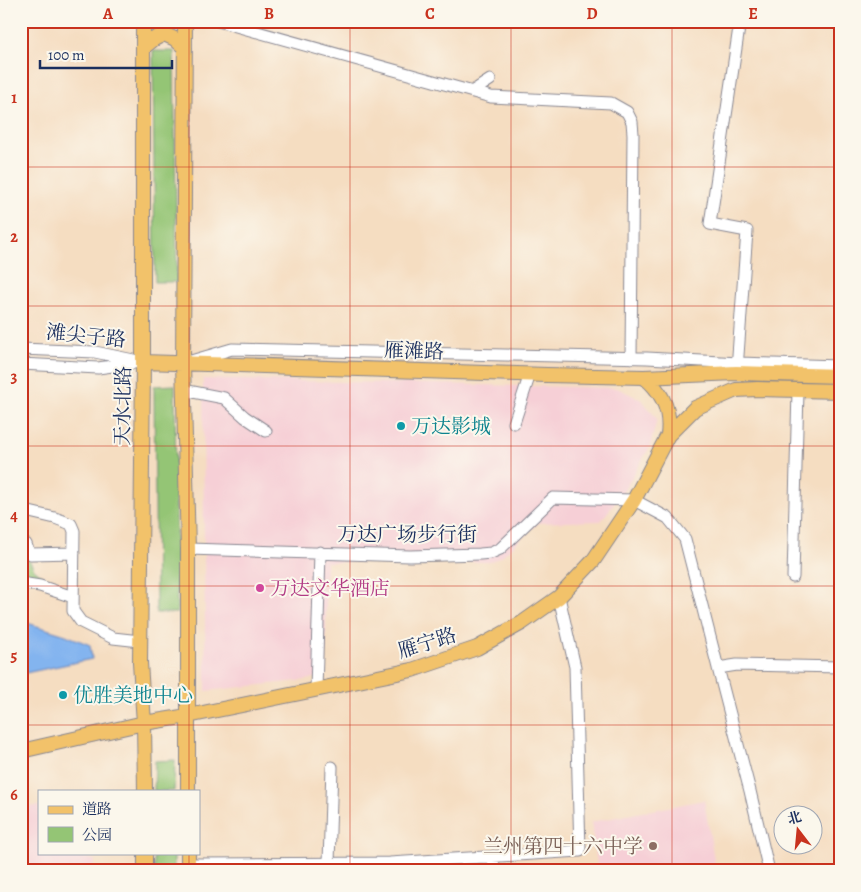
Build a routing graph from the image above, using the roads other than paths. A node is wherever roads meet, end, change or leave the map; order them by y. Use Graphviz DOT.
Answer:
graph roads {
  1 [pos="143,21"];
  2 [pos="185,21"];
  3 [pos="218,21"];
  4 [pos="740,21"];
  5 [pos="144,47"];
  6 [pos="184,48"];
  7 [pos="490,80"];
  8 [pos="473,91"];
  9 [pos="21,349"];
  10 [pos="630,358"];
  11 [pos="143,362"];
  12 [pos="183,363"];
  13 [pos="21,364"];
  14 [pos="840,366"];
  15 [pos="738,368"];
  16 [pos="530,374"];
  17 [pos="840,376"];
  18 [pos="644,377"];
  19 [pos="183,390"];
  20 [pos="798,390"];
  21 [pos="840,391"];
  22 [pos="514,423"];
  23 [pos="266,430"];
  24 [pos="668,435"];
  25 [pos="634,500"];
  26 [pos="21,510"];
  27 [pos="21,542"];
  28 [pos="188,549"];
  29 [pos="320,552"];
  30 [pos="74,553"];
  31 [pos="794,577"];
  32 [pos="21,583"];
  33 [pos="73,597"];
  34 [pos="559,597"];
  35 [pos="140,641"];
  36 [pos="840,667"];
  37 [pos="718,668"];
  38 [pos="316,690"];
  39 [pos="188,716"];
  40 [pos="144,723"];
  41 [pos="21,751"];
  42 [pos="332,767"];
  43 [pos="145,790"];
  44 [pos="188,790"];
  45 [pos="145,854"];
  46 [pos="493,856"];
  47 [pos="188,863"];
  48 [pos="329,863"];
  49 [pos="145,871"];
  50 [pos="494,871"];
  51 [pos="768,871"];
  1 -- 5 [label="main road, 天水北路"];
  2 -- 6 [label="main road"];
  3 -- 8 [label="street"];
  4 -- 15 [label="street"];
  5 -- 6 [label="main road"];
  5 -- 11 [label="main road, 天水北路"];
  6 -- 12 [label="main road"];
  7 -- 8 [label="street"];
  8 -- 10 [label="street"];
  9 -- 11 [label="street, 滩尖子路"];
  10 -- 12 [label="street"];
  10 -- 15 [label="street"];
  11 -- 12 [label="main road, 雁滩路"];
  11 -- 13 [label="street, 滩尖子路"];
  11 -- 35 [label="main road, 天水北路"];
  12 -- 16 [label="main road, 雁滩路"];
  12 -- 19 [label="main road"];
  14 -- 15 [label="street"];
  15 -- 17 [label="main road, 雁滩路"];
  15 -- 18 [label="main road, 雁滩路"];
  16 -- 18 [label="main road, 雁滩路"];
  16 -- 22 [label="street"];
  18 -- 24 [label="main road"];
  19 -- 23 [label="street"];
  19 -- 28 [label="main road"];
  20 -- 21 [label="main road"];
  20 -- 24 [label="main road, 雁宁路"];
  20 -- 31 [label="street"];
  24 -- 25 [label="main road, 雁宁路"];
  25 -- 29 [label="street, 万达广场步行街"];
  25 -- 34 [label="main road, 雁宁路"];
  25 -- 37 [label="street"];
  26 -- 30 [label="street"];
  27 -- 30 [label="street"];
  28 -- 29 [label="street, 万达广场步行街"];
  28 -- 39 [label="main road"];
  29 -- 38 [label="street"];
  30 -- 33 [label="street"];
  32 -- 33 [label="street"];
  33 -- 35 [label="street"];
  34 -- 38 [label="main road, 雁宁路"];
  34 -- 46 [label="street"];
  35 -- 40 [label="main road, 天水北路"];
  36 -- 37 [label="street"];
  37 -- 51 [label="street"];
  38 -- 39 [label="main road, 雁宁路"];
  39 -- 40 [label="main road, 雁宁路"];
  39 -- 44 [label="main road"];
  40 -- 41 [label="main road, 雁宁路"];
  40 -- 43 [label="main road, 天水北路"];
  42 -- 48 [label="street"];
  45 -- 49 [label="main road"];
  46 -- 48 [label="street"];
  46 -- 50 [label="street"];
  47 -- 48 [label="street"];
}
